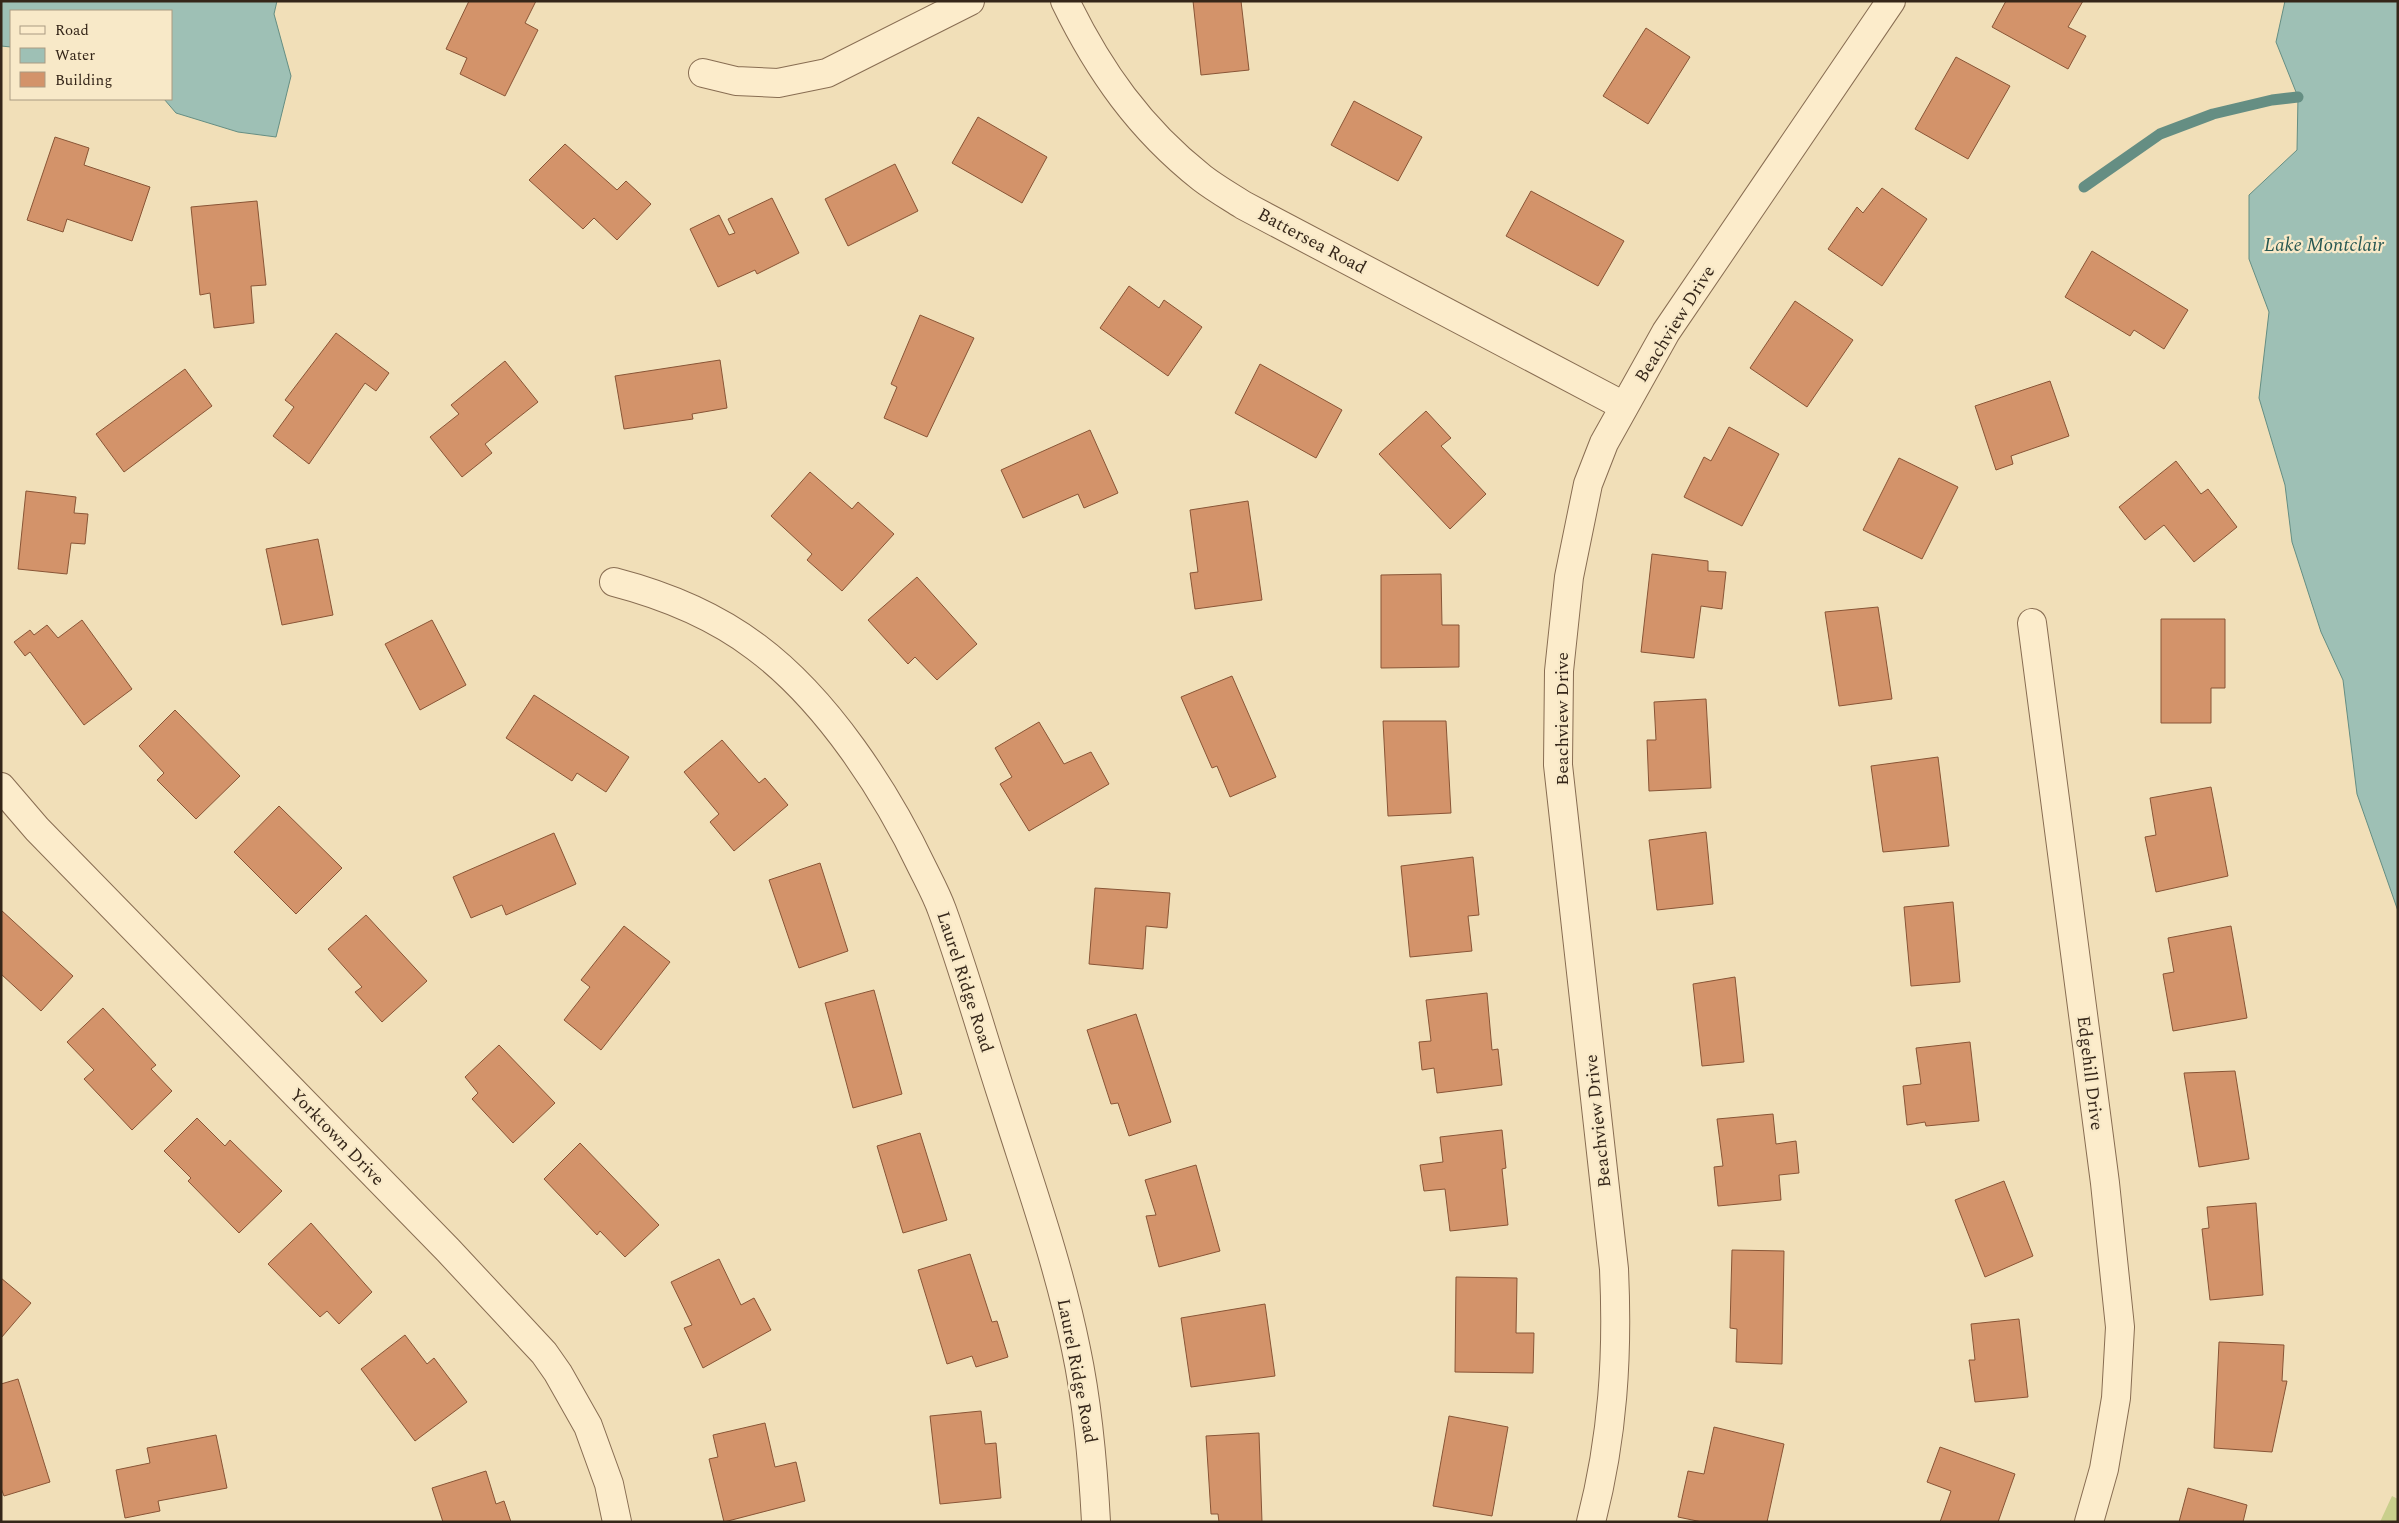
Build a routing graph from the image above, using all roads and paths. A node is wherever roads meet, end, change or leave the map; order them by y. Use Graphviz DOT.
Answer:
graph roads {
  1 [pos="970,1"];
  2 [pos="1065,1"];
  3 [pos="1892,1"];
  4 [pos="703,73"];
  5 [pos="1624,406"];
  6 [pos="614,582"];
  7 [pos="2032,623"];
  8 [pos="1,787"];
  9 [pos="617,1522"];
  10 [pos="1096,1522"];
  11 [pos="1591,1522"];
  12 [pos="2089,1522"];
  1 -- 4 [label="street"];
  2 -- 5 [label="street, Battersea Road"];
  3 -- 5 [label="street, Beachview Drive"];
  5 -- 11 [label="street, Beachview Drive"];
  6 -- 10 [label="street, Laurel Ridge Road"];
  7 -- 12 [label="street, Edgehill Drive"];
  8 -- 9 [label="street, Yorktown Drive"];
}
